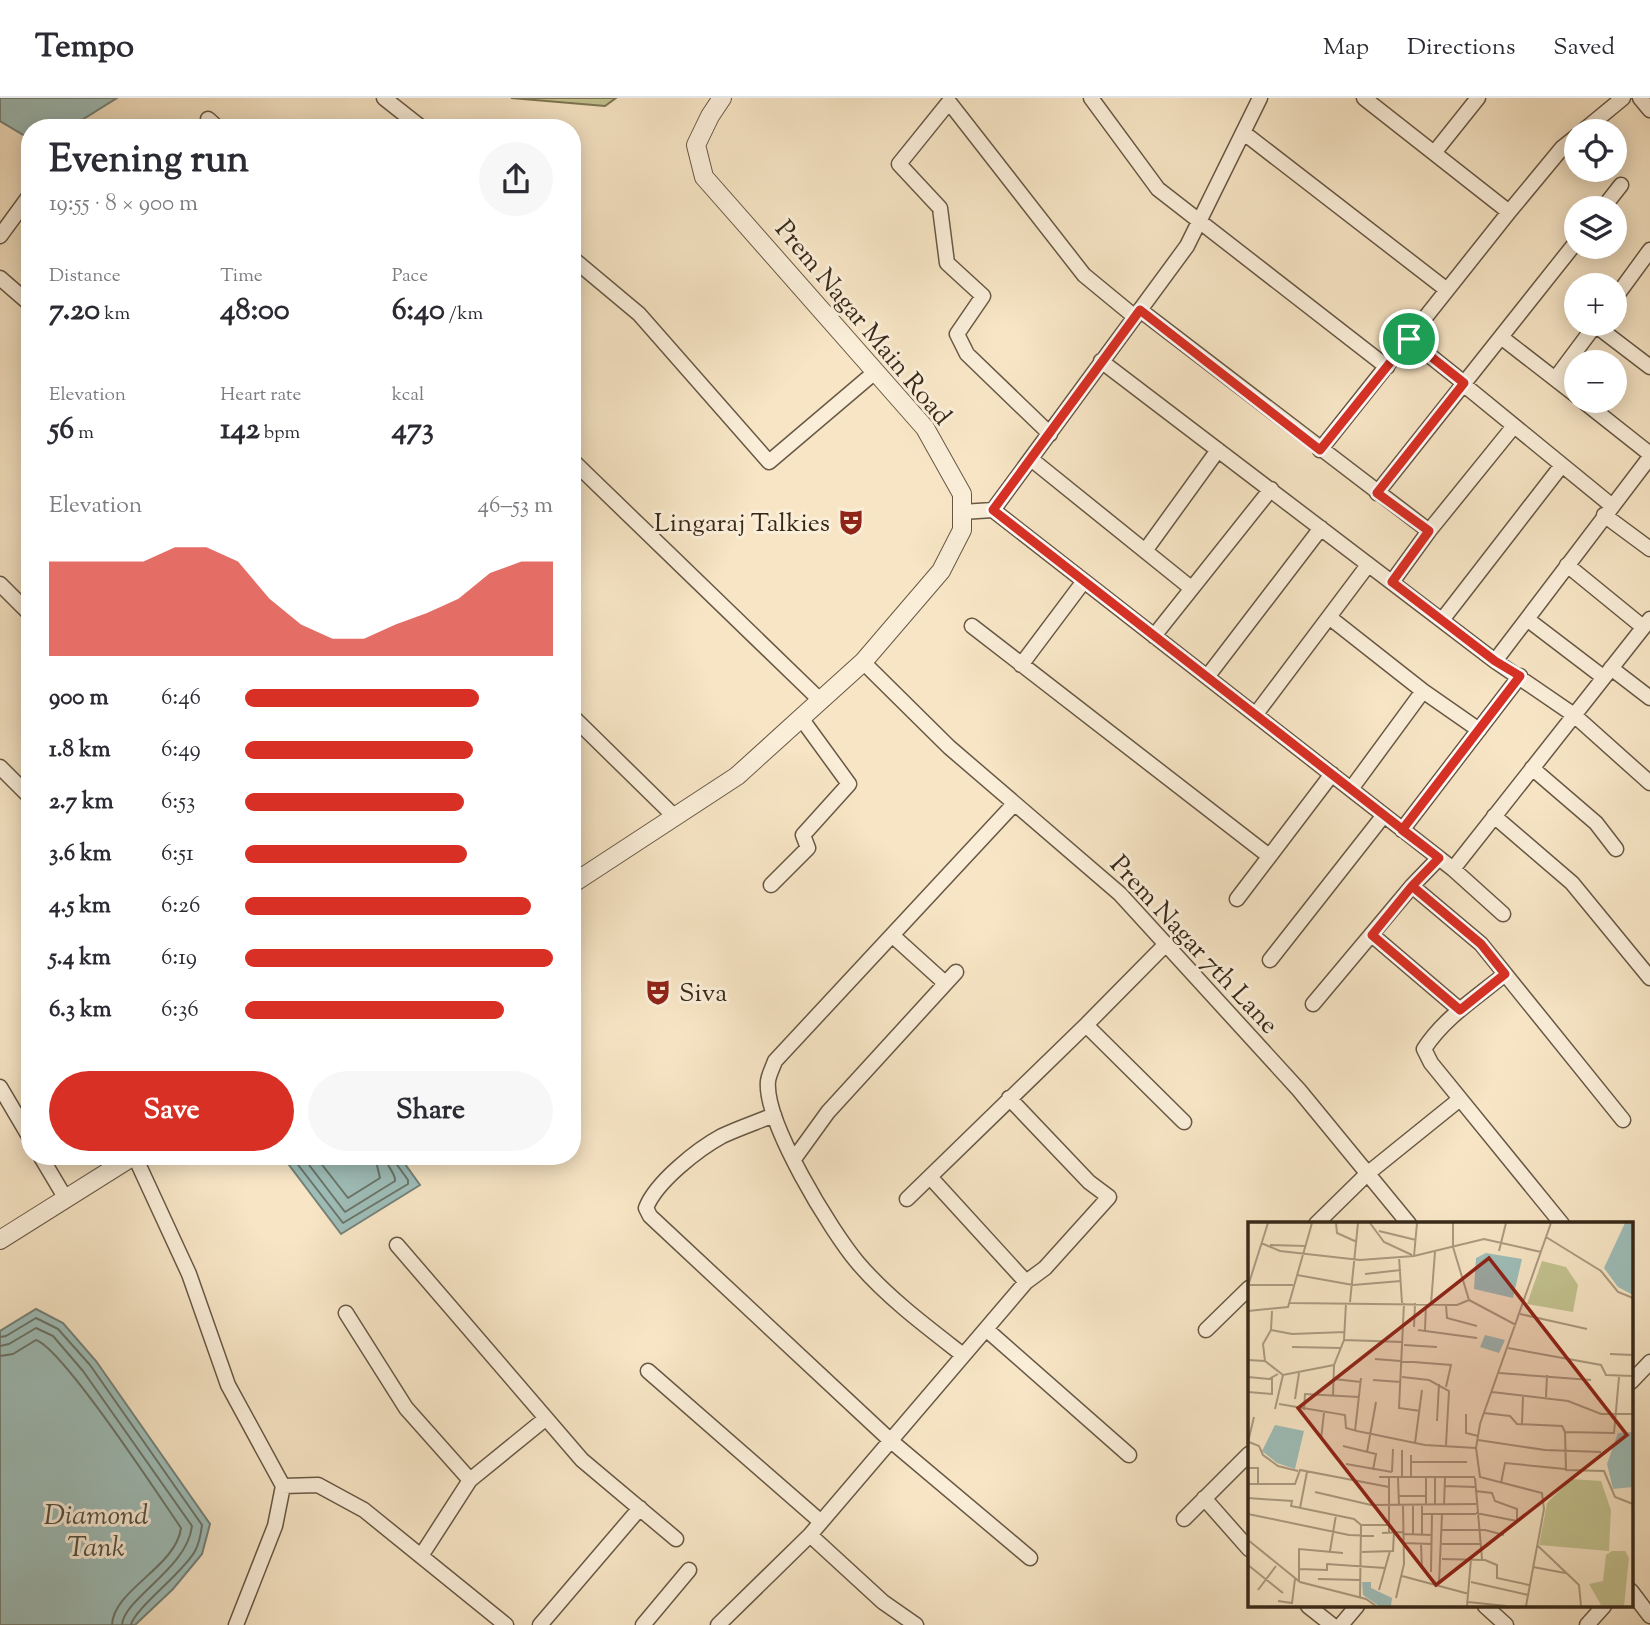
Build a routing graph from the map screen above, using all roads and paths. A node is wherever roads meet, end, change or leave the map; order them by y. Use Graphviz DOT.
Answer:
graph roads {
  1 [pos="384,98"];
  2 [pos="723,98"];
  3 [pos="1091,98"];
  4 [pos="1260,98"];
  5 [pos="1364,98"];
  6 [pos="1478,98"];
  7 [pos="1623,98"];
  8 [pos="1640,98"];
  9 [pos="1650,110"];
  10 [pos="411,119"];
  11 [pos="1598,119"];
  12 [pos="1244,133"];
  13 [pos="1564,146"];
  14 [pos="1434,153"];
  15 [pos="1621,185"];
  16 [pos="1612,196"];
  17 [pos="21,207"];
  18 [pos="1509,212"];
  19 [pos="1200,222"];
  20 [pos="0,236"];
  21 [pos="1650,250"];
  22 [pos="1564,257"];
  23 [pos="581,266"];
  24 [pos="0,278"];
  25 [pos="1627,282"];
  26 [pos="1447,290"];
  27 [pos="21,296"];
  28 [pos="1138,314"];
  29 [pos="1587,336"];
  30 [pos="1611,336"];
  31 [pos="1501,337"];
  32 [pos="1409,339"];
  33 [pos="1101,362"];
  34 [pos="1387,366"];
  35 [pos="1650,367"];
  36 [pos="876,372"];
  37 [pos="1555,379"];
  38 [pos="1464,383"];
  39 [pos="1564,386"];
  40 [pos="1598,413"];
  41 [pos="1514,426"];
  42 [pos="1049,434"];
  43 [pos="1218,450"];
  44 [pos="1320,450"];
  45 [pos="1650,455"];
  46 [pos="1031,459"];
  47 [pos="1563,465"];
  48 [pos="581,469"];
  49 [pos="1271,489"];
  50 [pos="1377,493"];
  51 [pos="993,510"];
  52 [pos="1608,510"];
  53 [pos="962,512"];
  54 [pos="1321,528"];
  55 [pos="1429,531"];
  56 [pos="1650,550"];
  57 [pos="1145,551"];
  58 [pos="1368,565"];
  59 [pos="1567,565"];
  60 [pos="1084,581"];
  61 [pos="1392,582"];
  62 [pos="0,584"];
  63 [pos="1191,588"];
  64 [pos="21,605"];
  65 [pos="1329,617"];
  66 [pos="1527,619"];
  67 [pos="1442,620"];
  68 [pos="1647,623"];
  69 [pos="972,626"];
  70 [pos="1154,636"];
  71 [pos="1495,661"];
  72 [pos="863,662"];
  73 [pos="1021,665"];
  74 [pos="1607,673"];
  75 [pos="1520,676"];
  76 [pos="1207,677"];
  77 [pos="1423,691"];
  78 [pos="1650,698"];
  79 [pos="820,700"];
  80 [pos="1256,714"];
  81 [pos="1574,715"];
  82 [pos="802,718"];
  83 [pos="581,725"];
  84 [pos="1479,730"];
  85 [pos="0,767"];
  86 [pos="1532,768"];
  87 [pos="1332,774"];
  88 [pos="1650,783"];
  89 [pos="21,788"];
  90 [pos="1351,789"];
  91 [pos="1014,804"];
  92 [pos="1384,815"];
  93 [pos="1494,816"];
  94 [pos="675,817"];
  95 [pos="1402,830"];
  96 [pos="1616,849"];
  97 [pos="1269,856"];
  98 [pos="1439,858"];
  99 [pos="1453,869"];
  100 [pos="581,878"];
  101 [pos="771,885"];
  102 [pos="1412,886"];
  103 [pos="1237,899"];
  104 [pos="1503,914"];
  105 [pos="1372,935"];
  106 [pos="893,936"];
  107 [pos="1166,944"];
  108 [pos="1270,960"];
  109 [pos="956,972"];
  110 [pos="1505,974"];
  111 [pos="1650,978"];
  112 [pos="945,983"];
  113 [pos="1313,1004"];
  114 [pos="1460,1010"];
  115 [pos="1086,1026"];
  116 [pos="0,1087"];
  117 [pos="1009,1098"];
  118 [pos="1460,1099"];
  119 [pos="774,1115"];
  120 [pos="1623,1120"];
  121 [pos="1184,1122"];
  122 [pos="21,1123"];
  123 [pos="794,1159"];
  124 [pos="46,1165"];
  125 [pos="120,1165"];
  126 [pos="137,1165"];
  127 [pos="1367,1174"];
  128 [pos="931,1178"];
  129 [pos="66,1199"];
  130 [pos="907,1199"];
  131 [pos="1318,1222"];
  132 [pos="1407,1222"];
  133 [pos="1560,1222"];
  134 [pos="0,1240"];
  135 [pos="397,1245"];
  136 [pos="1026,1282"];
  137 [pos="1248,1289"];
  138 [pos="346,1313"];
  139 [pos="987,1330"];
  140 [pos="1206,1330"];
  141 [pos="963,1355"];
  142 [pos="1650,1362"];
  143 [pos="648,1371"];
  144 [pos="1632,1381"];
  145 [pos="545,1419"];
  146 [pos="891,1441"];
  147 [pos="1129,1455"];
  148 [pos="1248,1455"];
  149 [pos="470,1480"];
  150 [pos="283,1486"];
  151 [pos="1204,1498"];
  152 [pos="640,1508"];
  153 [pos="1184,1518"];
  154 [pos="821,1522"];
  155 [pos="810,1535"];
  156 [pos="676,1539"];
  157 [pos="1248,1548"];
  158 [pos="421,1556"];
  159 [pos="1030,1558"];
  160 [pos="689,1570"];
  161 [pos="1632,1592"];
  162 [pos="1311,1608"];
  163 [pos="1355,1608"];
  164 [pos="1487,1608"];
  165 [pos="1602,1608"];
  166 [pos="1650,1616"];
  167 [pos="501,1623"];
  168 [pos="236,1625"];
  169 [pos="540,1625"];
  170 [pos="643,1625"];
  171 [pos="718,1625"];
  172 [pos="916,1625"];
  173 [pos="1332,1625"];
  174 [pos="1341,1625"];
  175 [pos="1506,1625"];
  176 [pos="1587,1625"];
  1 -- 10 [label="street"];
  2 -- 36 [label="street, Prem Nagar Main Road"];
  3 -- 19 [label="street"];
  4 -- 12 [label="street"];
  5 -- 14 [label="street"];
  6 -- 14 [label="street"];
  7 -- 11 [label="street"];
  8 -- 9 [label="street"];
  12 -- 19 [label="street"];
  12 -- 26 [label="street"];
  13 -- 18 [label="street"];
  14 -- 18 [label="street"];
  15 -- 16 [label="street"];
  17 -- 20 [label="street"];
  18 -- 26 [label="street"];
  19 -- 28 [label="street"];
  19 -- 34 [label="street"];
  21 -- 25 [label="street"];
  22 -- 31 [label="street"];
  23 -- 36 [label="street"];
  24 -- 27 [label="street"];
  26 -- 32 [label="street"];
  28 -- 33 [label="street"];
  28 -- 42 [label="street"];
  28 -- 44 [label="street"];
  29 -- 37 [label="street"];
  30 -- 35 [label="street"];
  31 -- 37 [label="street"];
  31 -- 38 [label="street"];
  32 -- 34 [label="street"];
  32 -- 38 [label="street"];
  33 -- 42 [label="street"];
  33 -- 43 [label="street"];
  34 -- 44 [label="street"];
  36 -- 53 [label="street, Prem Nagar Main Road"];
  37 -- 39 [label="street"];
  38 -- 41 [label="street"];
  38 -- 50 [label="street"];
  40 -- 45 [label="street"];
  41 -- 47 [label="street"];
  41 -- 55 [label="street"];
  42 -- 46 [label="street"];
  43 -- 49 [label="street"];
  43 -- 57 [label="street"];
  44 -- 50 [label="street"];
  45 -- 52 [label="street"];
  46 -- 51 [label="street"];
  46 -- 57 [label="street"];
  47 -- 52 [label="street"];
  47 -- 67 [label="street"];
  48 -- 79 [label="street"];
  49 -- 54 [label="street"];
  49 -- 63 [label="street"];
  50 -- 55 [label="street"];
  51 -- 53 [label="street"];
  51 -- 60 [label="street"];
  52 -- 56 [label="street"];
  52 -- 59 [label="street"];
  53 -- 72 [label="street, Prem Nagar Main Road"];
  54 -- 58 [label="street"];
  54 -- 76 [label="street"];
  55 -- 61 [label="street"];
  57 -- 63 [label="street"];
  58 -- 61 [label="street"];
  58 -- 65 [label="street"];
  59 -- 66 [label="street"];
  59 -- 68 [label="street"];
  60 -- 70 [label="street"];
  60 -- 73 [label="street"];
  61 -- 67 [label="street"];
  62 -- 64 [label="street"];
  63 -- 70 [label="street"];
  65 -- 77 [label="street"];
  65 -- 80 [label="street"];
  66 -- 71 [label="street"];
  66 -- 74 [label="street"];
  67 -- 71 [label="street"];
  68 -- 74 [label="street"];
  69 -- 73 [label="street"];
  70 -- 76 [label="street"];
  71 -- 75 [label="street"];
  72 -- 79 [label="street, Prem Nagar Main Road"];
  72 -- 91 [label="street, Prem Nagar 7th Lane"];
  73 -- 97 [label="street"];
  74 -- 78 [label="street"];
  74 -- 81 [label="street"];
  75 -- 81 [label="street"];
  75 -- 84 [label="street"];
  76 -- 80 [label="street"];
  77 -- 84 [label="street"];
  77 -- 90 [label="street"];
  79 -- 82 [label="street, Prem Nagar Main Road"];
  80 -- 87 [label="street"];
  81 -- 86 [label="street"];
  81 -- 88 [label="street"];
  82 -- 94 [label="street, Prem Nagar Main Road"];
  82 -- 101 [label="street"];
  83 -- 94 [label="street"];
  84 -- 95 [label="street"];
  85 -- 89 [label="street"];
  86 -- 93 [label="street"];
  86 -- 96 [label="street"];
  87 -- 90 [label="street"];
  87 -- 97 [label="street"];
  90 -- 92 [label="street"];
  91 -- 106 [label="street"];
  91 -- 107 [label="street, Prem Nagar 7th Lane"];
  92 -- 95 [label="street"];
  92 -- 108 [label="street"];
  93 -- 99 [label="street"];
  93 -- 111 [label="street"];
  94 -- 100 [label="street, Prem Nagar Main Road"];
  95 -- 98 [label="street"];
  97 -- 103 [label="street"];
  98 -- 99 [label="street"];
  98 -- 102 [label="street"];
  99 -- 104 [label="street"];
  102 -- 105 [label="street"];
  102 -- 110 [label="street"];
  105 -- 113 [label="street"];
  105 -- 114 [label="street"];
  106 -- 112 [label="street"];
  106 -- 119 [label="street"];
  107 -- 115 [label="street"];
  107 -- 127 [label="street, Prem Nagar 7th Lane"];
  109 -- 112 [label="street"];
  110 -- 114 [label="street"];
  110 -- 120 [label="street"];
  112 -- 123 [label="street"];
  114 -- 118 [label="street"];
  115 -- 117 [label="street"];
  115 -- 121 [label="street"];
  116 -- 122 [label="street"];
  117 -- 128 [label="street"];
  117 -- 136 [label="street"];
  118 -- 127 [label="street"];
  118 -- 133 [label="street"];
  119 -- 123 [label="street"];
  119 -- 146 [label="street"];
  123 -- 141 [label="street"];
  124 -- 129 [label="street"];
  125 -- 129 [label="street"];
  126 -- 150 [label="street"];
  127 -- 131 [label="street"];
  127 -- 132 [label="street, Prem Nagar 7th Lane"];
  128 -- 130 [label="street"];
  128 -- 136 [label="street"];
  129 -- 134 [label="street"];
  135 -- 145 [label="street"];
  136 -- 139 [label="street"];
  137 -- 140 [label="street"];
  138 -- 149 [label="street"];
  139 -- 141 [label="street"];
  139 -- 147 [label="street"];
  141 -- 146 [label="street"];
  142 -- 144 [label="street"];
  143 -- 154 [label="street"];
  145 -- 149 [label="street"];
  145 -- 152 [label="street"];
  146 -- 154 [label="street"];
  146 -- 159 [label="street"];
  148 -- 151 [label="street"];
  149 -- 158 [label="street"];
  150 -- 158 [label="street"];
  150 -- 168 [label="street"];
  151 -- 153 [label="street"];
  151 -- 157 [label="street"];
  152 -- 156 [label="street"];
  152 -- 169 [label="street"];
  154 -- 155 [label="street"];
  155 -- 171 [label="street"];
  155 -- 172 [label="street"];
  158 -- 167 [label="street"];
  160 -- 170 [label="street"];
  161 -- 166 [label="street"];
  162 -- 173 [label="street"];
  163 -- 174 [label="street"];
  164 -- 175 [label="street"];
  165 -- 176 [label="street"];
}
